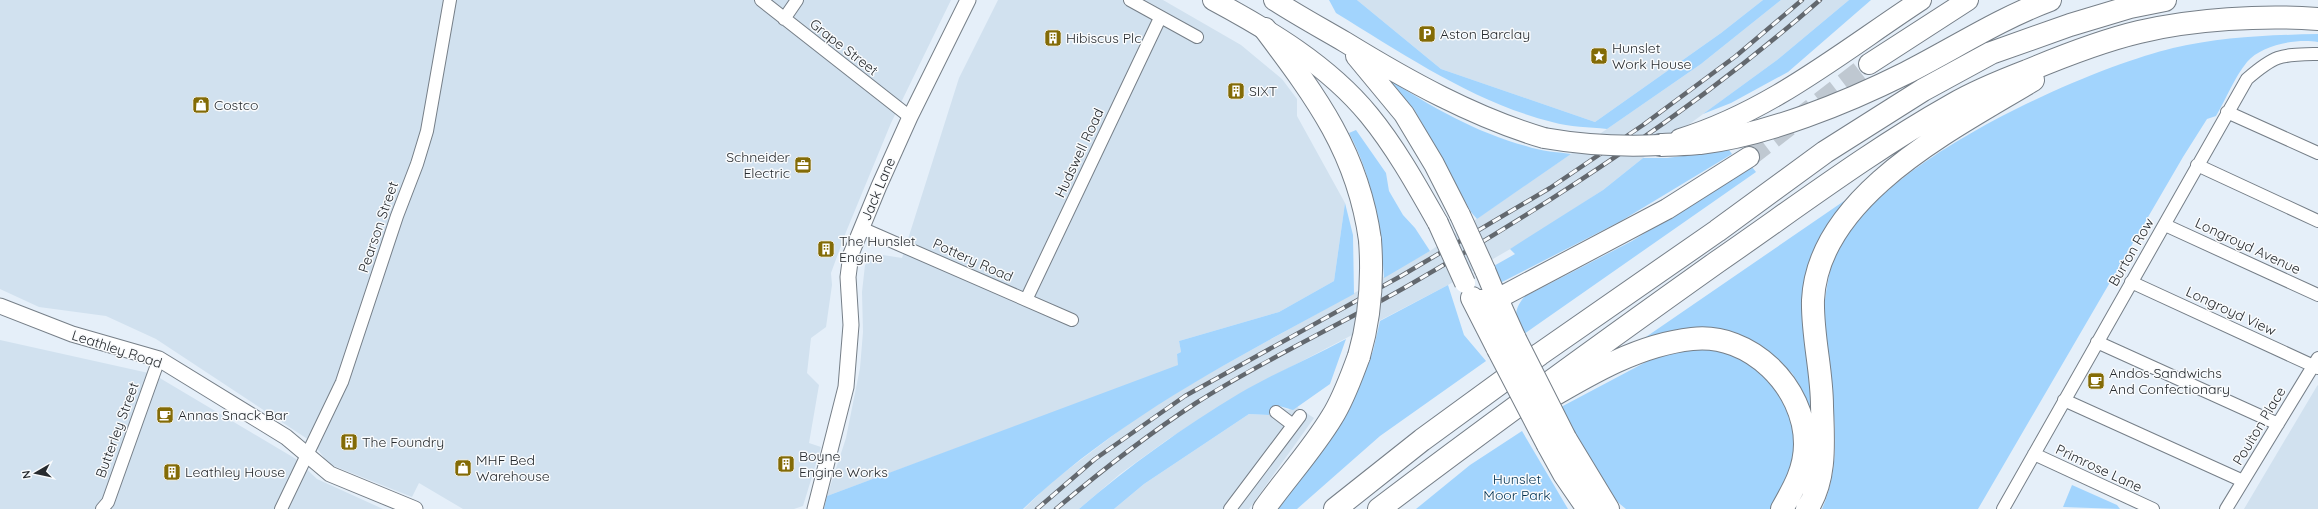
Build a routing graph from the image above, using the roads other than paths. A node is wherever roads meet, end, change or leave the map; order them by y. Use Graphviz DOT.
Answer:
graph roads {
  1 [pos="450,0"];
  2 [pos="761,0"];
  3 [pos="797,0"];
  4 [pos="968,0"];
  5 [pos="1130,0"];
  6 [pos="1213,0"];
  7 [pos="1274,0"];
  8 [pos="1921,0"];
  9 [pos="1968,0"];
  10 [pos="2050,0"];
  11 [pos="2165,0"];
  12 [pos="1160,18"];
  13 [pos="784,19"];
  14 [pos="2318,19"];
  15 [pos="1265,29"];
  16 [pos="1196,37"];
  17 [pos="1343,41"];
  18 [pos="2086,47"];
  19 [pos="2318,54"];
  20 [pos="1869,64"];
  21 [pos="2228,112"];
  22 [pos="910,117"];
  23 [pos="1660,145"];
  24 [pos="2318,153"];
  25 [pos="1749,157"];
  26 [pos="2197,166"];
  27 [pos="2318,221"];
  28 [pos="2165,225"];
  29 [pos="861,228"];
  30 [pos="2131,282"];
  31 [pos="1468,291"];
  32 [pos="2318,295"];
  33 [pos="1497,299"];
  34 [pos="1026,300"];
  35 [pos="0,306"];
  36 [pos="1072,320"];
  37 [pos="2097,342"];
  38 [pos="1507,344"];
  39 [pos="159,359"];
  40 [pos="2316,364"];
  41 [pos="2064,400"];
  42 [pos="1276,412"];
  43 [pos="2278,424"];
  44 [pos="1556,441"];
  45 [pos="2034,454"];
  46 [pos="306,456"];
  47 [pos="1437,465"];
  48 [pos="2243,481"];
  49 [pos="2129,504"];
  50 [pos="816,505"];
  51 [pos="102,509"];
  52 [pos="281,509"];
  53 [pos="415,509"];
  54 [pos="1230,509"];
  55 [pos="1264,509"];
  56 [pos="1335,509"];
  57 [pos="1379,509"];
  58 [pos="1588,509"];
  59 [pos="1608,509"];
  60 [pos="1782,509"];
  61 [pos="1807,509"];
  62 [pos="2003,509"];
  63 [pos="2153,509"];
  64 [pos="2226,509"];
  1 -- 46 [label="street, Pearson Street"];
  2 -- 13 [label="street, Grape Street"];
  3 -- 13 [label="street"];
  4 -- 22 [label="street, Jack Lane"];
  5 -- 12 [label="street"];
  6 -- 15 [label="highway"];
  7 -- 17 [label="highway"];
  8 -- 23 [label="highway"];
  9 -- 20 [label="highway"];
  10 -- 23 [label="highway"];
  11 -- 56 [label="highway"];
  12 -- 16 [label="street"];
  12 -- 34 [label="street, Hudswell Road"];
  13 -- 22 [label="street, Grape Street"];
  14 -- 18 [label="highway"];
  15 -- 31 [label="highway, bridge"];
  15 -- 55 [label="highway, bridge"];
  17 -- 23 [label="highway, bridge"];
  17 -- 33 [label="highway, bridge"];
  18 -- 47 [label="highway"];
  18 -- 61 [label="highway"];
  19 -- 21 [label="street, Burton Row"];
  21 -- 24 [label="street"];
  21 -- 26 [label="street, Burton Row"];
  22 -- 29 [label="street, Jack Lane"];
  25 -- 33 [label="highway"];
  26 -- 27 [label="street"];
  26 -- 28 [label="street, Burton Row"];
  28 -- 30 [label="street, Burton Row"];
  28 -- 32 [label="street, Longroyd Avenue"];
  29 -- 34 [label="street, Pottery Road"];
  29 -- 50 [label="street, Jack Lane"];
  30 -- 37 [label="street, Burton Row"];
  30 -- 40 [label="street, Longroyd View"];
  31 -- 33 [label="highway"];
  31 -- 38 [label="highway"];
  33 -- 38 [label="highway"];
  34 -- 36 [label="street, Pottery Road"];
  35 -- 39 [label="street, Leathley Road"];
  37 -- 41 [label="street, Burton Row"];
  37 -- 43 [label="street"];
  38 -- 44 [label="highway, bridge"];
  39 -- 46 [label="street, Leathley Road"];
  39 -- 51 [label="street, Butterley Street"];
  40 -- 43 [label="street, Poulton Place"];
  41 -- 45 [label="street, Burton Row"];
  41 -- 48 [label="street"];
  42 -- 54 [label="street"];
  43 -- 48 [label="street, Poulton Place"];
  44 -- 58 [label="highway"];
  44 -- 59 [label="highway"];
  45 -- 49 [label="street, Primrose Lane"];
  45 -- 62 [label="street, Burton Row"];
  46 -- 52 [label="street, Pearson Street"];
  46 -- 53 [label="street, Leathley Road"];
  47 -- 57 [label="highway"];
  47 -- 60 [label="highway"];
  48 -- 64 [label="street, Poulton Place"];
  49 -- 63 [label="street, Primrose Lane"];
}
